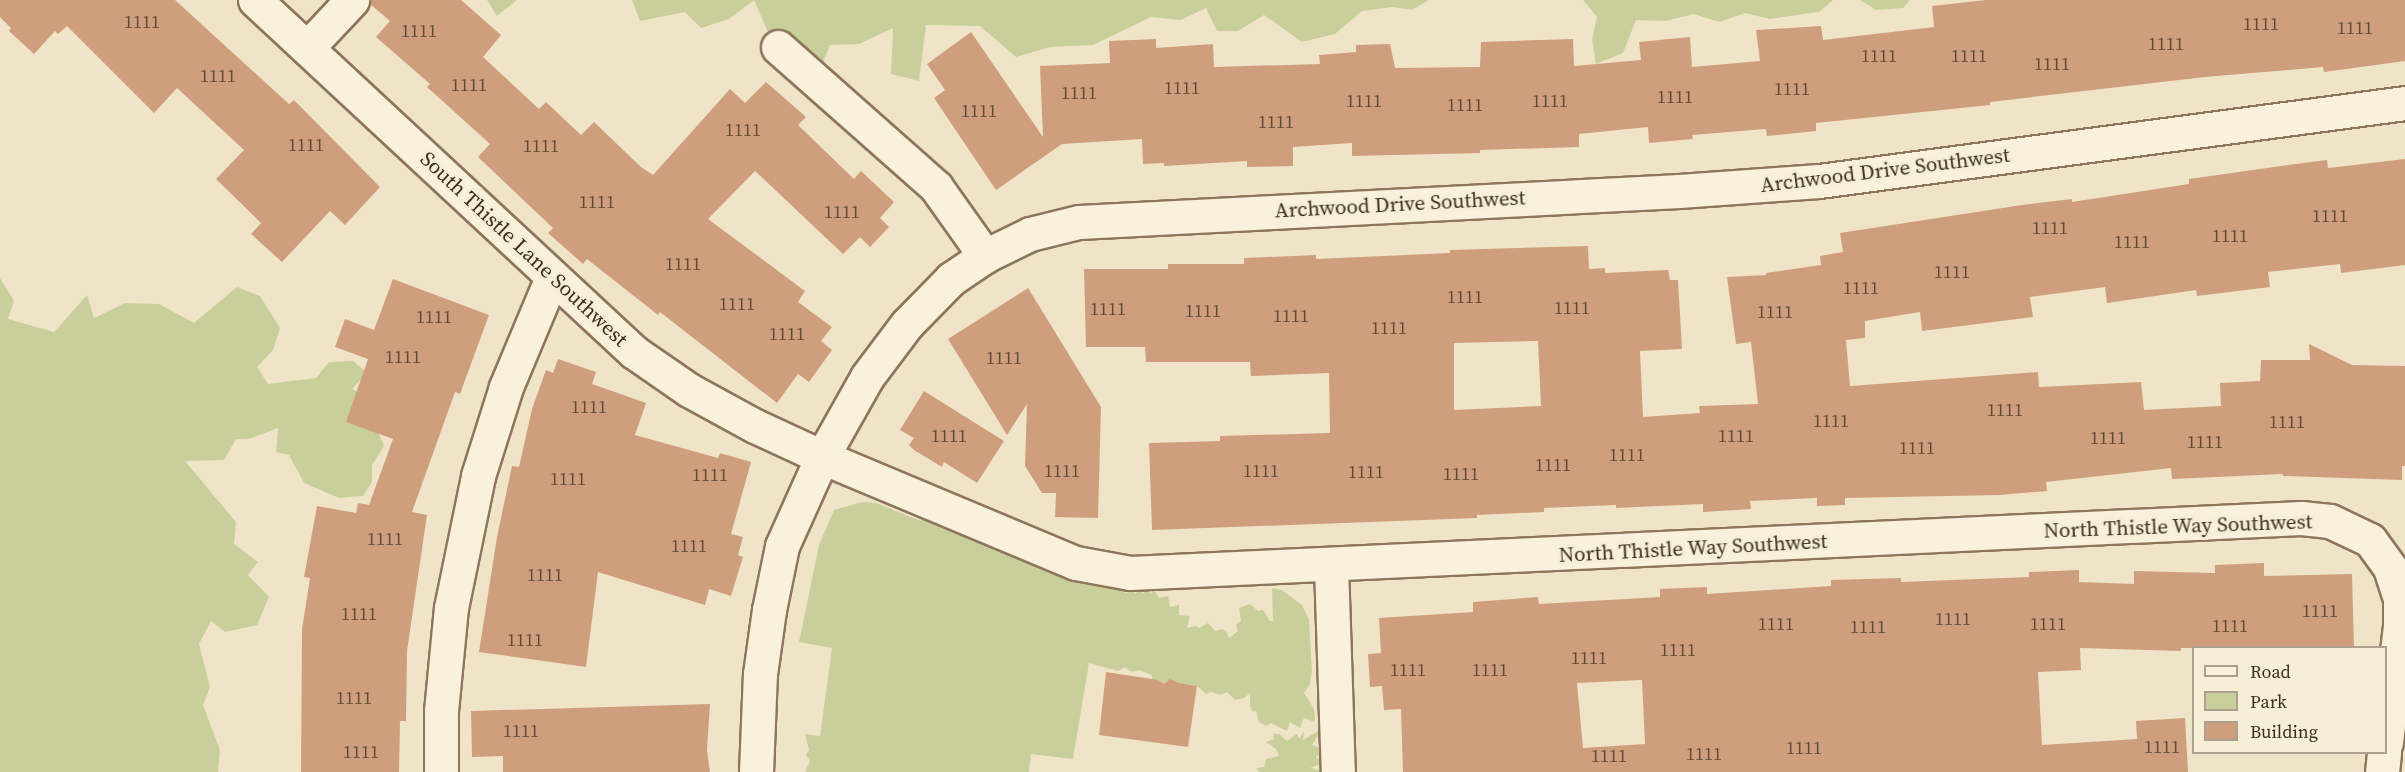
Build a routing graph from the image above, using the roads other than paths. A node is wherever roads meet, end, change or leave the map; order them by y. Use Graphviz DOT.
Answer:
graph roads {
  1 [pos="255,0"];
  2 [pos="352,0"];
  3 [pos="778,47"];
  4 [pos="308,48"];
  5 [pos="2405,103"];
  6 [pos="985,256"];
  7 [pos="552,277"];
  8 [pos="822,457"];
  9 [pos="1331,566"];
  10 [pos="2387,727"];
  11 [pos="2384,754"];
  12 [pos="441,772"];
  13 [pos="756,772"];
  14 [pos="1338,772"];
  15 [pos="2382,772"];
  1 -- 4 [label="street, South Thistle Lane Southwest"];
  2 -- 4 [label="street"];
  3 -- 6 [label="street"];
  4 -- 7 [label="street, South Thistle Lane Southwest"];
  5 -- 6 [label="street, Archwood Drive Southwest"];
  6 -- 8 [label="street, Archwood Drive Southwest"];
  7 -- 8 [label="street, South Thistle Lane Southwest"];
  7 -- 12 [label="street"];
  8 -- 9 [label="street, North Thistle Way Southwest"];
  8 -- 13 [label="street, Archwood Drive Southwest"];
  9 -- 10 [label="street, North Thistle Way Southwest"];
  9 -- 14 [label="street"];
  11 -- 15 [label="street"];
}
